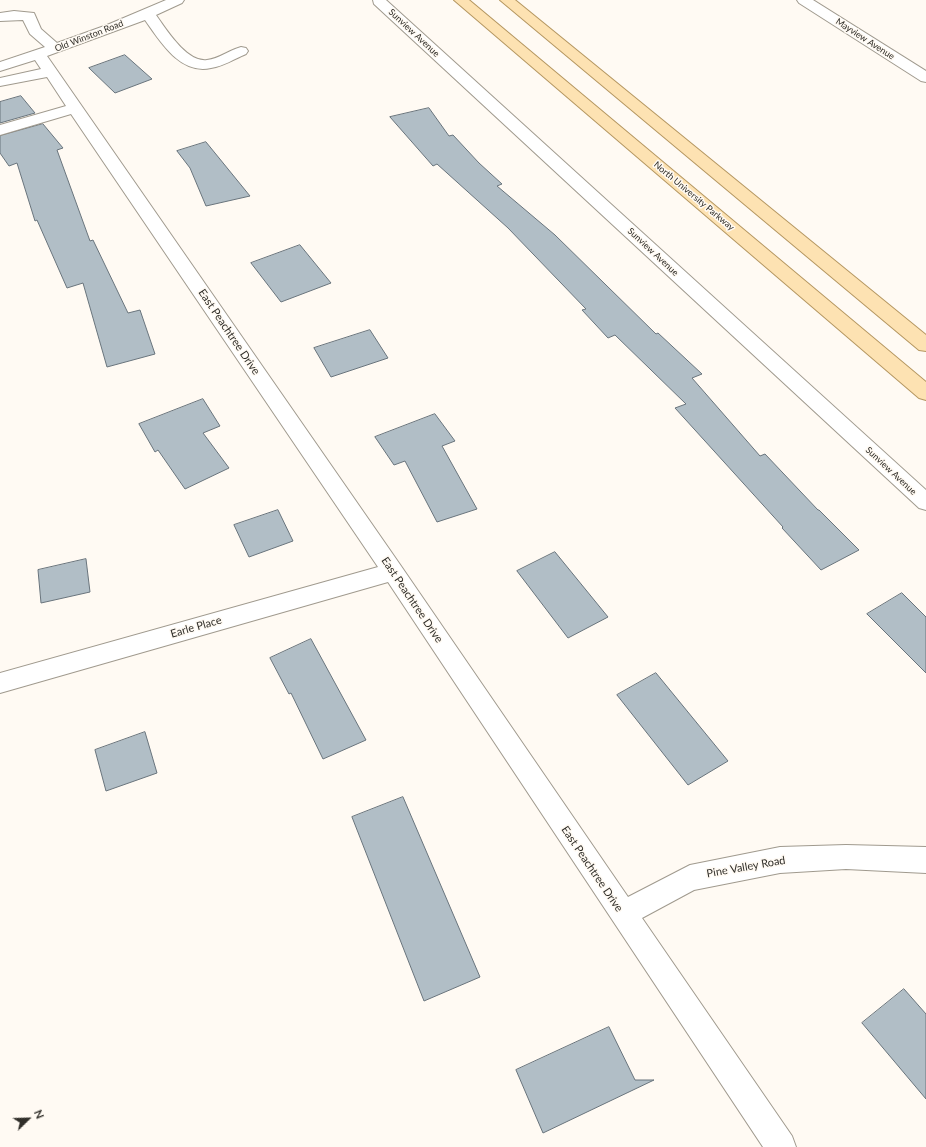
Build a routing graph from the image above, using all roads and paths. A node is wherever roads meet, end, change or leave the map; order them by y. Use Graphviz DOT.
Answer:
graph roads {
  1 [pos="177,0"];
  2 [pos="461,0"];
  3 [pos="507,0"];
  4 [pos="804,0"];
  5 [pos="379,1"];
  6 [pos="148,14"];
  7 [pos="0,17"];
  8 [pos="241,51"];
  9 [pos="45,62"];
  10 [pos="0,67"];
  11 [pos="926,78"];
  12 [pos="0,82"];
  13 [pos="68,110"];
  14 [pos="0,130"];
  15 [pos="926,345"];
  16 [pos="926,393"];
  17 [pos="926,502"];
  18 [pos="393,572"];
  19 [pos="0,683"];
  20 [pos="926,860"];
  21 [pos="623,914"];
  22 [pos="781,1147"];
  1 -- 6 [label="street, Old Winston Road"];
  2 -- 16 [label="main road, North University Parkway"];
  3 -- 15 [label="main road"];
  4 -- 11 [label="street, Mayview Avenue"];
  5 -- 17 [label="street, Sunview Avenue"];
  6 -- 8 [label="street"];
  6 -- 9 [label="street, Old Winston Road"];
  7 -- 9 [label="street, East Peachtree Drive"];
  9 -- 10 [label="street, Old Winston Road"];
  9 -- 12 [label="street"];
  9 -- 13 [label="street, East Peachtree Drive"];
  13 -- 14 [label="street"];
  13 -- 18 [label="street, East Peachtree Drive"];
  18 -- 19 [label="street, Earle Place"];
  18 -- 21 [label="street, East Peachtree Drive"];
  20 -- 21 [label="street, Pine Valley Road"];
  21 -- 22 [label="street, East Peachtree Drive"];
}
